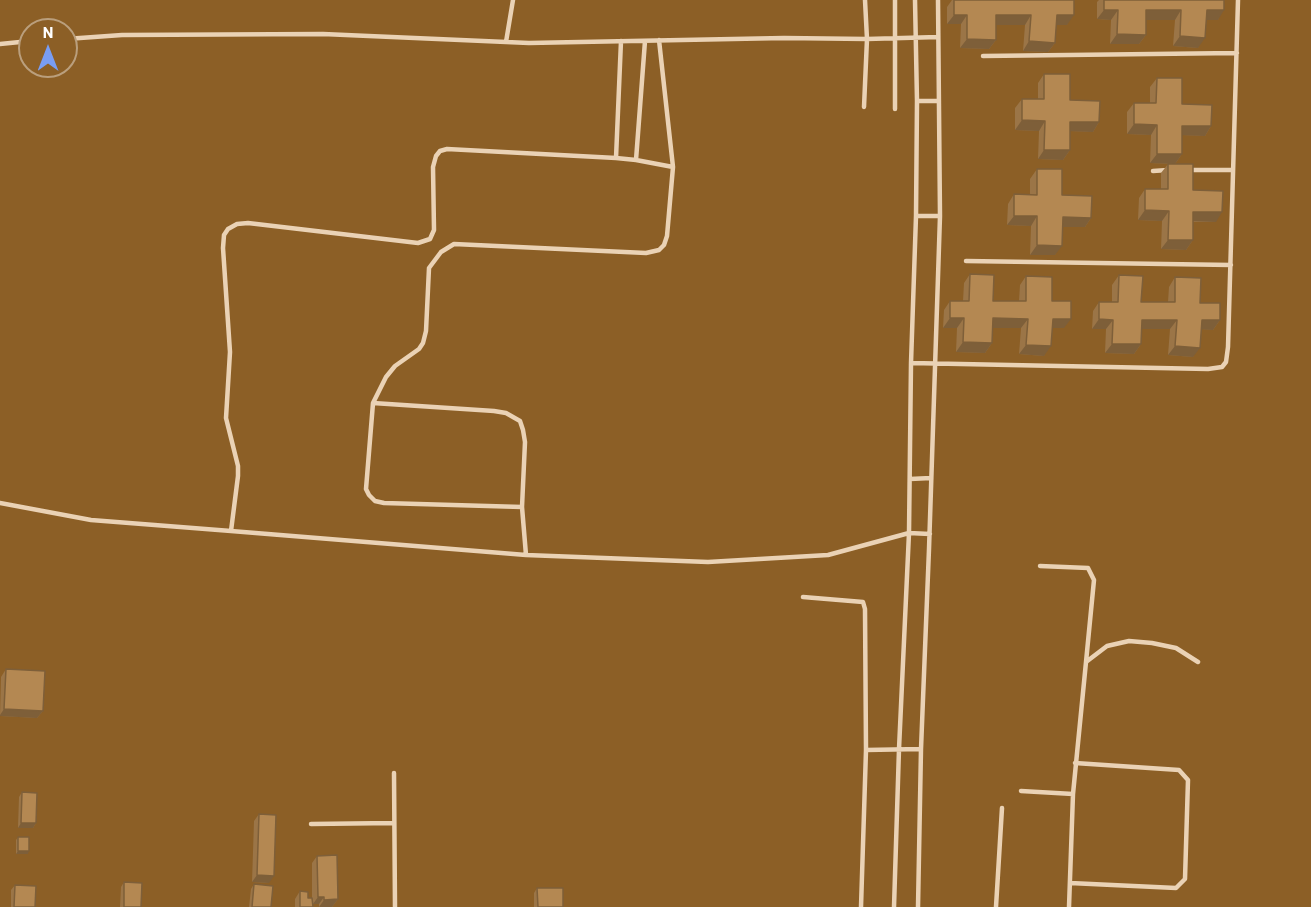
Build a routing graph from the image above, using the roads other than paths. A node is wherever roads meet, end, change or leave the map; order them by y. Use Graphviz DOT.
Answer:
graph roads {
  1 [pos="513,0"];
  2 [pos="865,0"];
  3 [pos="895,0"];
  4 [pos="915,0"];
  5 [pos="938,0"];
  6 [pos="1238,0"];
  7 [pos="938,37"];
  8 [pos="78,38"];
  9 [pos="895,38"];
  10 [pos="916,38"];
  11 [pos="867,39"];
  12 [pos="645,40"];
  13 [pos="659,40"];
  14 [pos="621,41"];
  15 [pos="18,42"];
  16 [pos="506,42"];
  17 [pos="0,44"];
  18 [pos="1237,53"];
  19 [pos="983,56"];
  20 [pos="917,101"];
  21 [pos="939,101"];
  22 [pos="864,107"];
  23 [pos="895,109"];
  24 [pos="616,158"];
  25 [pos="636,159"];
  26 [pos="673,167"];
  27 [pos="1176,170"];
  28 [pos="1188,170"];
  29 [pos="1233,170"];
  30 [pos="1153,171"];
  31 [pos="916,216"];
  32 [pos="940,216"];
  33 [pos="966,261"];
  34 [pos="1231,265"];
  35 [pos="911,363"];
  36 [pos="935,363"];
  37 [pos="373,403"];
  38 [pos="931,478"];
  39 [pos="910,479"];
  40 [pos="0,503"];
  41 [pos="522,507"];
  42 [pos="231,531"];
  43 [pos="909,533"];
  44 [pos="930,534"];
  45 [pos="526,555"];
  46 [pos="1040,566"];
  47 [pos="803,597"];
  48 [pos="1086,662"];
  49 [pos="1198,662"];
  50 [pos="899,748"];
  51 [pos="921,749"];
  52 [pos="866,750"];
  53 [pos="1075,763"];
  54 [pos="394,773"];
  55 [pos="1022,791"];
  56 [pos="1072,794"];
  57 [pos="1002,808"];
  58 [pos="394,823"];
  59 [pos="311,824"];
  60 [pos="1070,884"];
  61 [pos="395,907"];
  62 [pos="861,907"];
  63 [pos="894,907"];
  64 [pos="918,907"];
  65 [pos="996,907"];
  66 [pos="1069,907"];
  1 -- 16 [label="lane"];
  2 -- 11 [label="lane"];
  3 -- 9 [label="lane"];
  4 -- 10 [label="lane"];
  5 -- 7 [label="lane"];
  6 -- 18 [label="lane"];
  7 -- 10 [label="lane"];
  7 -- 21 [label="lane"];
  8 -- 16 [label="lane"];
  9 -- 10 [label="lane"];
  9 -- 11 [label="lane"];
  9 -- 23 [label="lane"];
  10 -- 20 [label="lane"];
  11 -- 13 [label="lane"];
  11 -- 22 [label="lane"];
  12 -- 13 [label="lane"];
  12 -- 14 [label="lane"];
  12 -- 25 [label="lane"];
  13 -- 26 [label="lane"];
  14 -- 16 [label="lane"];
  14 -- 24 [label="lane"];
  15 -- 17 [label="lane"];
  18 -- 19 [label="lane"];
  18 -- 29 [label="lane"];
  20 -- 21 [label="lane"];
  20 -- 31 [label="lane"];
  21 -- 32 [label="lane"];
  24 -- 25 [label="lane"];
  24 -- 42 [label="lane"];
  25 -- 26 [label="lane"];
  26 -- 37 [label="lane"];
  27 -- 30 [label="lane"];
  28 -- 29 [label="lane"];
  29 -- 34 [label="lane"];
  31 -- 32 [label="lane"];
  31 -- 35 [label="lane"];
  32 -- 36 [label="lane"];
  33 -- 34 [label="lane"];
  34 -- 36 [label="lane"];
  35 -- 36 [label="lane"];
  35 -- 39 [label="lane"];
  36 -- 38 [label="lane"];
  37 -- 41 [label="lane"];
  37 -- 41 [label="lane"];
  38 -- 39 [label="lane"];
  38 -- 44 [label="lane"];
  39 -- 43 [label="lane"];
  40 -- 42 [label="lane"];
  41 -- 45 [label="lane"];
  42 -- 45 [label="lane"];
  43 -- 44 [label="lane"];
  43 -- 45 [label="lane"];
  43 -- 50 [label="lane"];
  44 -- 51 [label="lane"];
  46 -- 48 [label="lane"];
  47 -- 52 [label="lane"];
  48 -- 49 [label="lane"];
  48 -- 53 [label="lane"];
  50 -- 51 [label="lane"];
  50 -- 52 [label="lane"];
  50 -- 63 [label="lane"];
  51 -- 64 [label="lane"];
  52 -- 62 [label="lane"];
  53 -- 56 [label="lane"];
  53 -- 60 [label="lane"];
  54 -- 58 [label="lane"];
  55 -- 56 [label="lane"];
  56 -- 60 [label="lane"];
  57 -- 65 [label="lane"];
  58 -- 59 [label="lane"];
  58 -- 61 [label="lane"];
  60 -- 66 [label="lane"];
}
